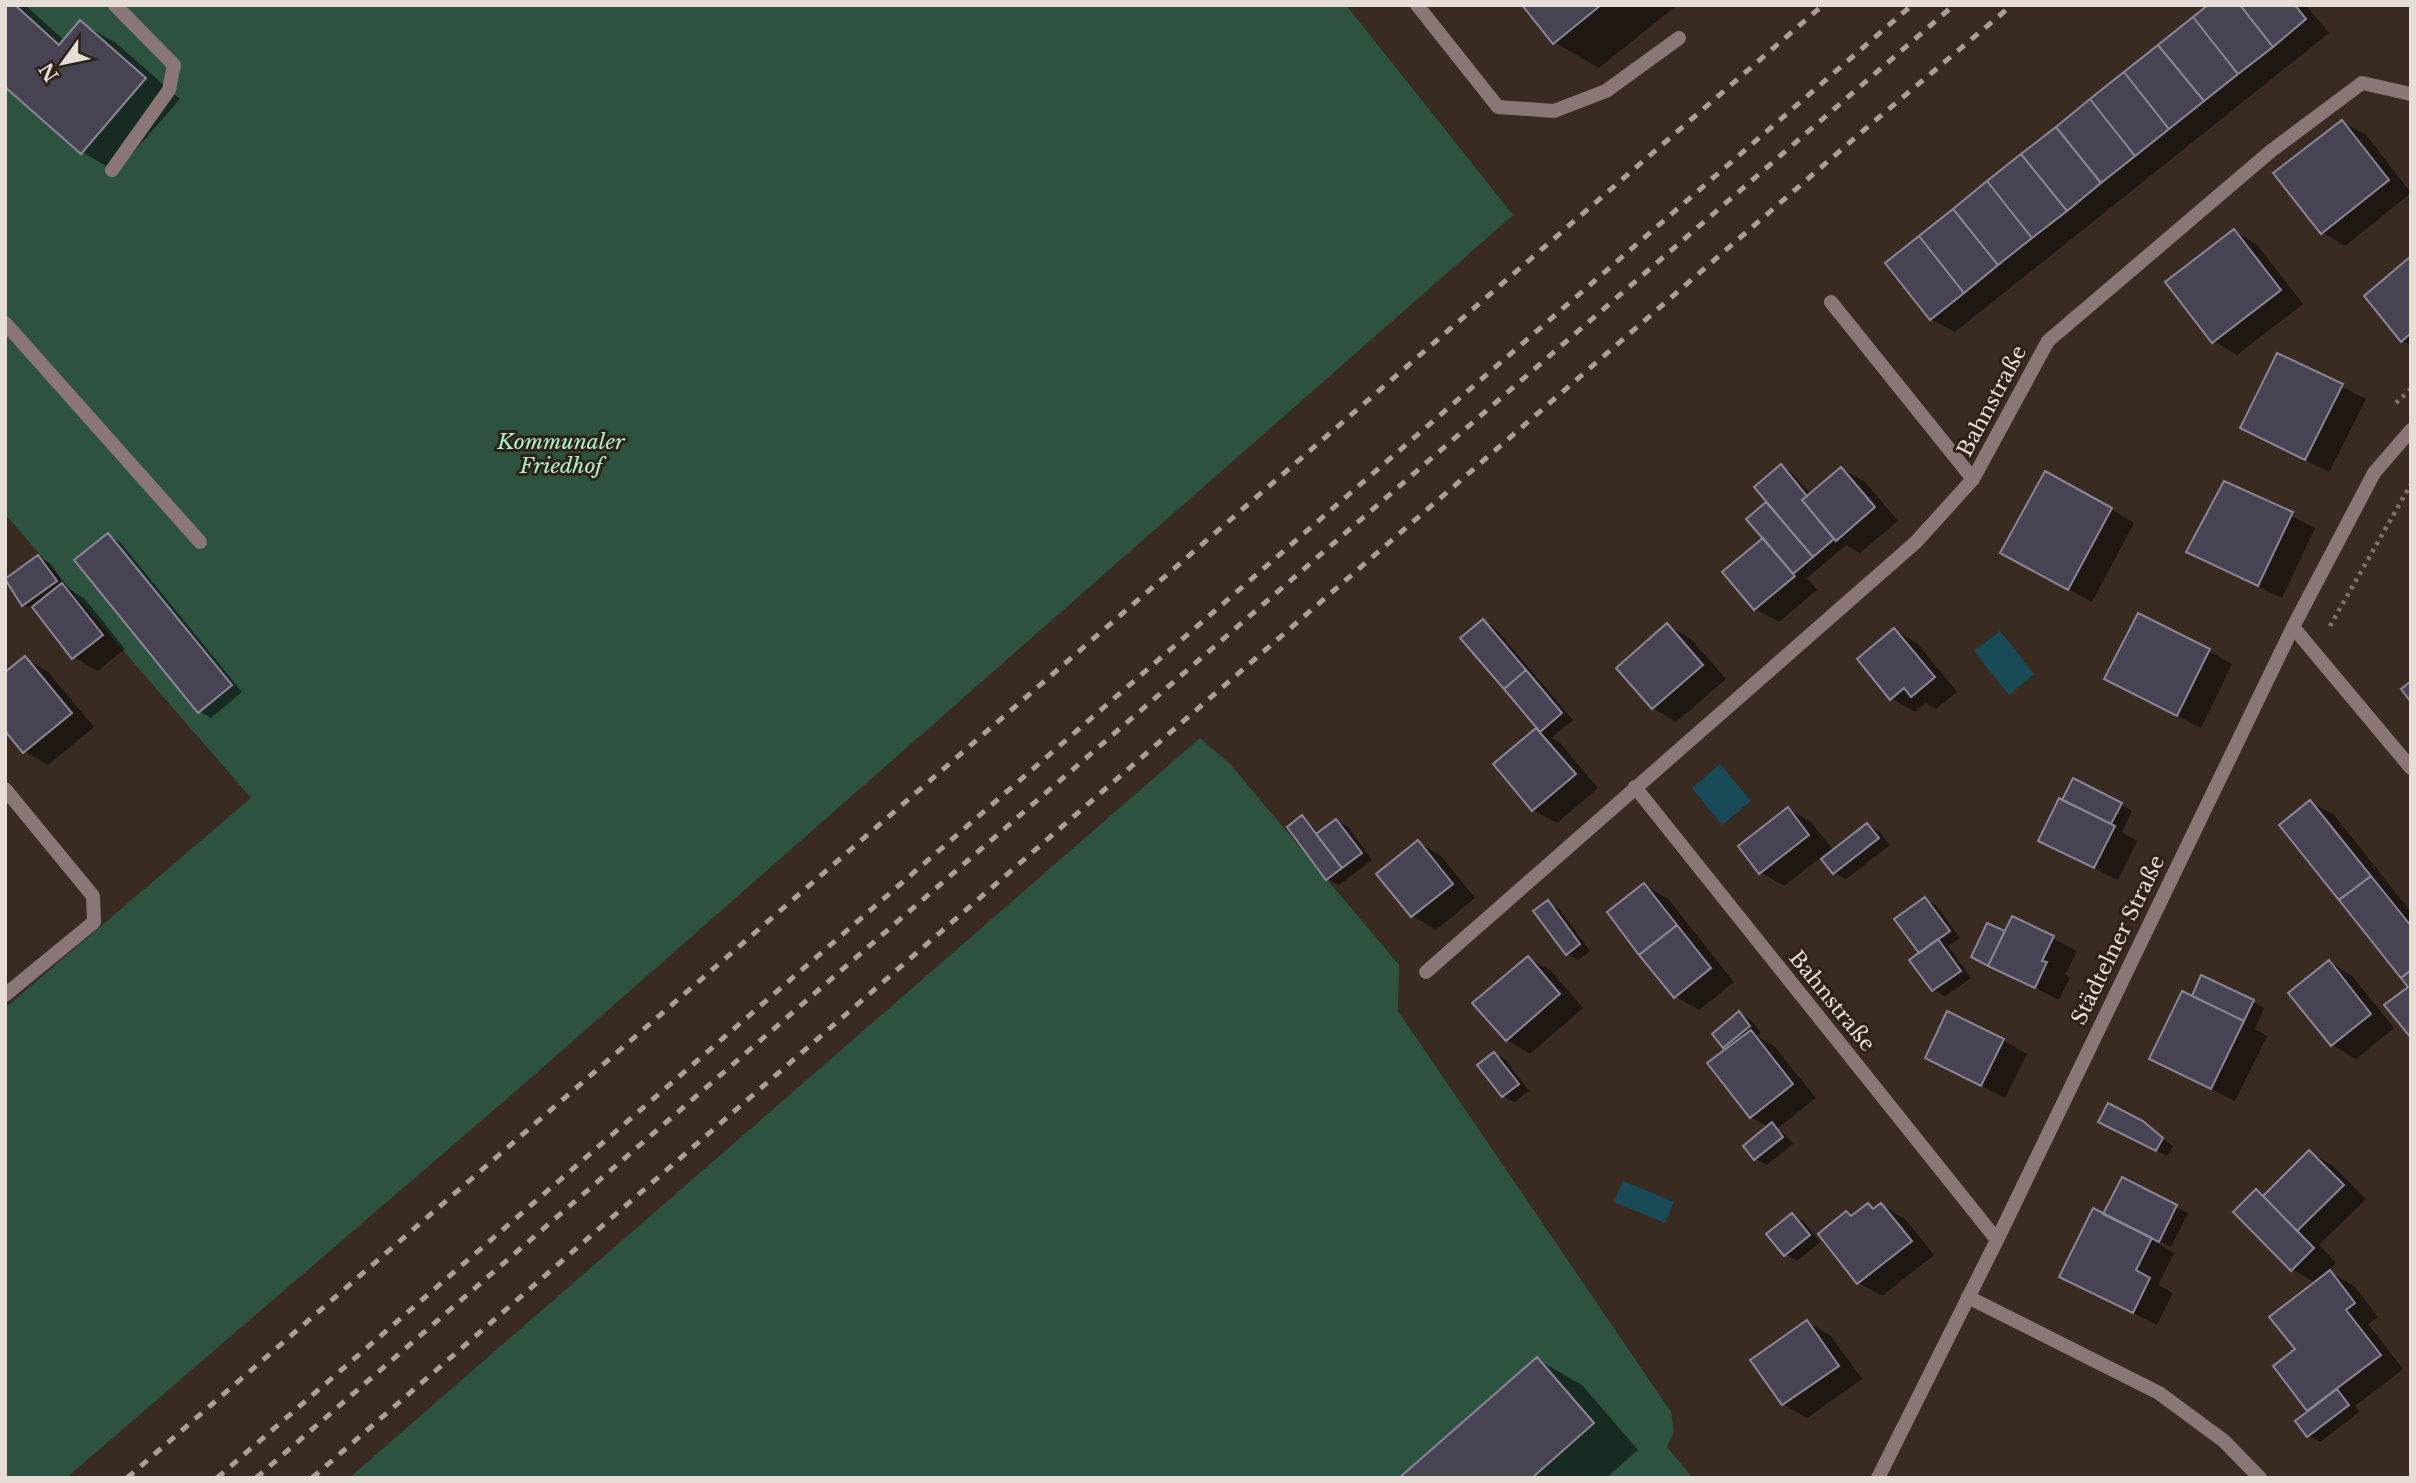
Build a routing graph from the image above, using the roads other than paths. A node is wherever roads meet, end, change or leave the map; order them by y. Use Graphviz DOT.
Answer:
graph roads {
  1 [pos="114,5"];
  2 [pos="1417,5"];
  3 [pos="1679,38"];
  4 [pos="2411,94"];
  5 [pos="112,170"];
  6 [pos="1831,302"];
  7 [pos="5,323"];
  8 [pos="2411,430"];
  9 [pos="1973,479"];
  10 [pos="200,542"];
  11 [pos="2293,627"];
  12 [pos="2411,768"];
  13 [pos="1635,787"];
  14 [pos="5,789"];
  15 [pos="1426,972"];
  16 [pos="5,995"];
  17 [pos="1997,1240"];
  18 [pos="1968,1297"];
  19 [pos="1878,1478"];
  20 [pos="2260,1478"];
  1 -- 5 [label="street"];
  2 -- 3 [label="street"];
  4 -- 9 [label="street, Bahnstraße"];
  6 -- 9 [label="street"];
  7 -- 10 [label="street"];
  8 -- 11 [label="street, Städtelner Straße"];
  9 -- 13 [label="street, Bahnstraße"];
  11 -- 12 [label="street"];
  11 -- 17 [label="street, Städtelner Straße"];
  13 -- 15 [label="street, Bahnstraße"];
  13 -- 17 [label="street, Bahnstraße"];
  14 -- 16 [label="street"];
  17 -- 18 [label="street, Städtelner Straße"];
  18 -- 19 [label="street, Städtelner Straße"];
  18 -- 20 [label="street"];
}
